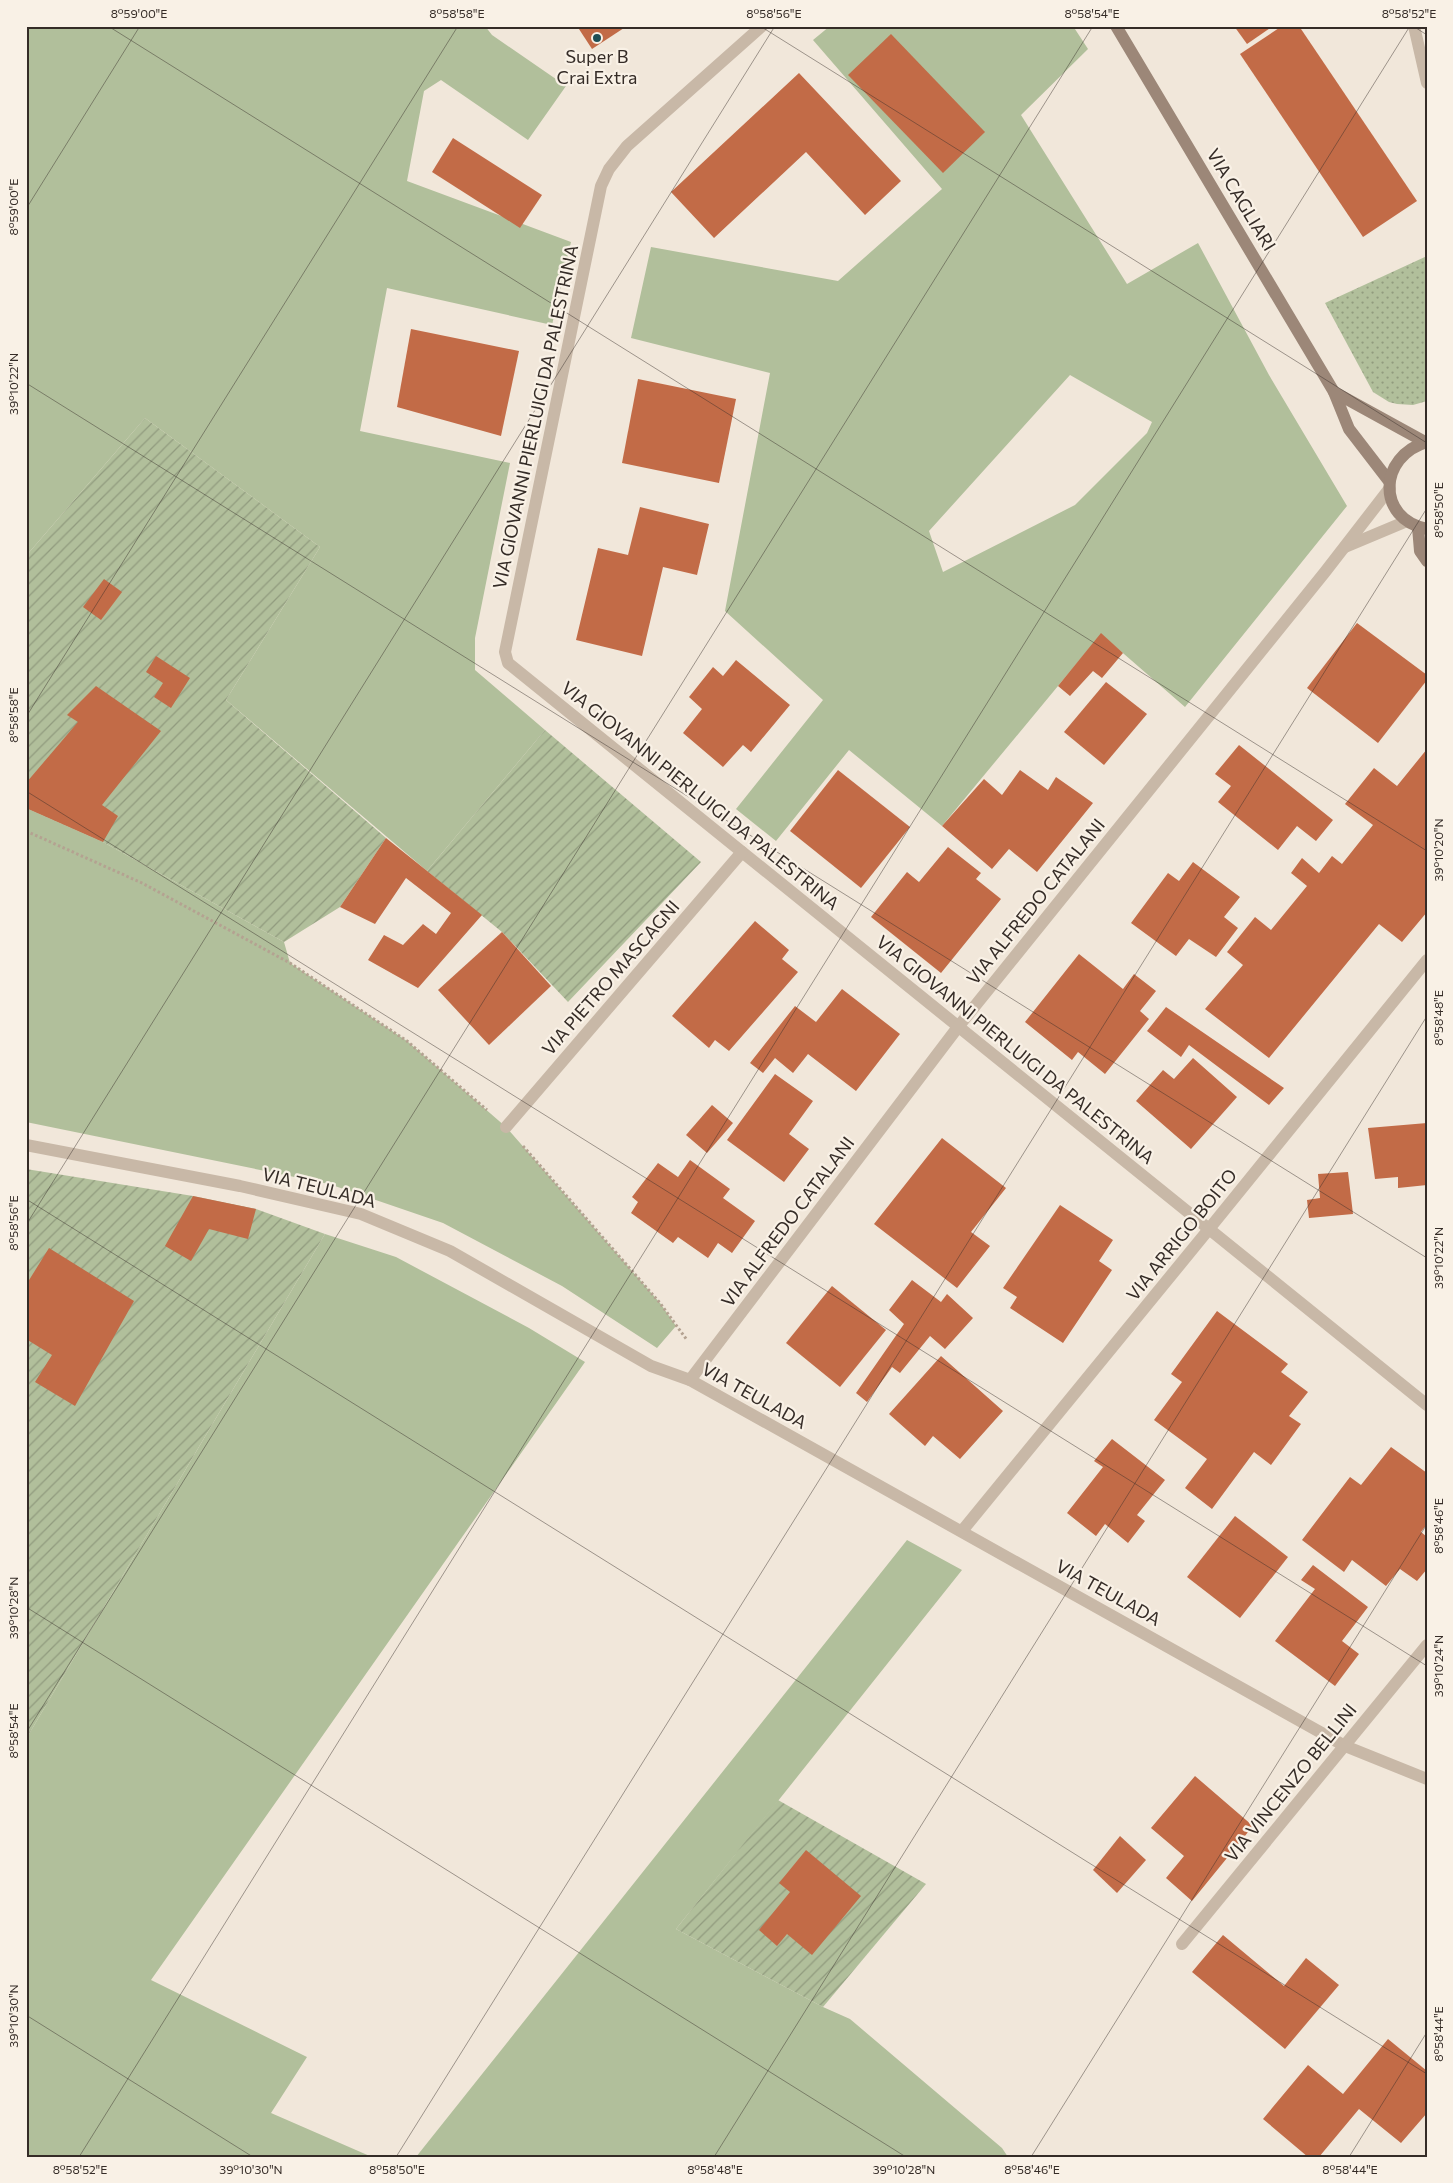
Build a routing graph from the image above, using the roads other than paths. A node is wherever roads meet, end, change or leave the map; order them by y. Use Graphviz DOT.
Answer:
graph roads {
  1 [pos="762,26"];
  2 [pos="1116,26"];
  3 [pos="1414,26"];
  4 [pos="1427,83"];
  5 [pos="1334,392"];
  6 [pos="1426,442"];
  7 [pos="1390,484"];
  8 [pos="1417,526"];
  9 [pos="1345,546"];
  10 [pos="1427,561"];
  11 [pos="742,852"];
  12 [pos="1427,960"];
  13 [pos="958,1027"];
  14 [pos="506,1127"];
  15 [pos="26,1145"];
  16 [pos="1209,1229"];
  17 [pos="690,1380"];
  18 [pos="1427,1405"];
  19 [pos="962,1531"];
  20 [pos="1427,1644"];
  21 [pos="1345,1746"];
  22 [pos="1427,1779"];
  23 [pos="1182,1944"];
  1 -- 11 [label="street, VIA GIOVANNI PIERLUIGI DA PALESTRINA"];
  2 -- 5 [label="street, VIA CAGLIARI"];
  3 -- 4 [label="street"];
  5 -- 6 [label="street"];
  5 -- 7 [label="street, VIA CAGLIARI"];
  6 -- 7 [label="street"];
  7 -- 8 [label="street, VIA CAGLIARI"];
  7 -- 9 [label="street, VIA ALFREDO CATALANI"];
  8 -- 9 [label="street"];
  8 -- 10 [label="street"];
  9 -- 13 [label="street, VIA ALFREDO CATALANI"];
  11 -- 13 [label="street, VIA GIOVANNI PIERLUIGI DA PALESTRINA"];
  11 -- 14 [label="street, VIA PIETRO MASCAGNI"];
  12 -- 16 [label="street, VIA ARRIGO BOITO"];
  13 -- 16 [label="street, VIA GIOVANNI PIERLUIGI DA PALESTRINA"];
  13 -- 17 [label="street, VIA ALFREDO CATALANI"];
  15 -- 17 [label="street, VIA TEULADA"];
  16 -- 18 [label="street, VIA GIOVANNI PIERLUIGI DA PALESTRINA"];
  16 -- 19 [label="street, VIA ARRIGO BOITO"];
  17 -- 19 [label="street, VIA TEULADA"];
  19 -- 21 [label="street, VIA TEULADA"];
  20 -- 21 [label="street, VIA VINCENZO BELLINI"];
  21 -- 22 [label="street, VIA TEULADA"];
  21 -- 23 [label="street, VIA VINCENZO BELLINI"];
}
